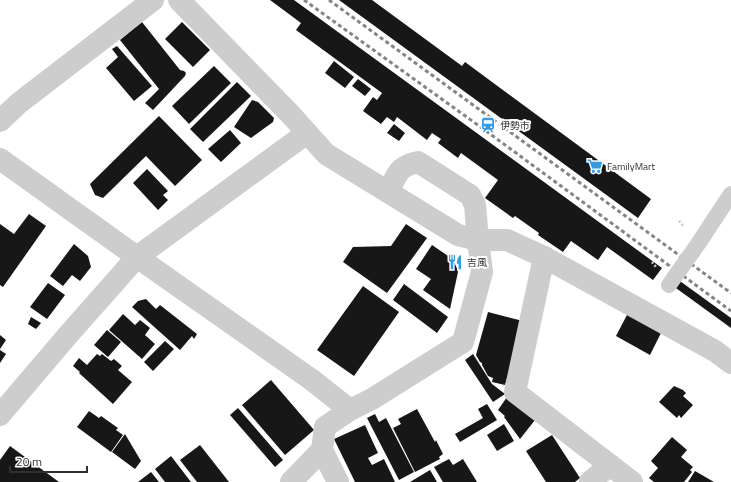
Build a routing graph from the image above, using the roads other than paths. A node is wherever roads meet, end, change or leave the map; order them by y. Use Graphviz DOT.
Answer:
graph roads {
  1 [pos="153,0"];
  2 [pos="179,0"];
  3 [pos="0,121"];
  4 [pos="307,133"];
  5 [pos="0,159"];
  6 [pos="388,192"];
  7 [pos="731,194"];
  8 [pos="478,240"];
  9 [pos="137,257"];
  10 [pos="544,257"];
  11 [pos="669,285"];
  12 [pos="731,364"];
  13 [pos="350,410"];
  14 [pos="0,415"];
  15 [pos="322,450"];
  16 [pos="610,465"];
  17 [pos="291,482"];
  18 [pos="338,482"];
  19 [pos="590,482"];
  20 [pos="632,482"];
  1 -- 3 [label="street"];
  2 -- 4 [label="street"];
  4 -- 6 [label="street"];
  4 -- 9 [label="street"];
  5 -- 9 [label="street"];
  6 -- 8 [label="street"];
  6 -- 8 [label="street"];
  7 -- 11 [label="street, bridge"];
  8 -- 10 [label="street"];
  8 -- 13 [label="street"];
  9 -- 13 [label="street"];
  9 -- 14 [label="street"];
  10 -- 12 [label="street"];
  10 -- 16 [label="street"];
  13 -- 15 [label="street"];
  15 -- 17 [label="street"];
  15 -- 18 [label="street"];
  16 -- 19 [label="street"];
  16 -- 20 [label="street"];
}
